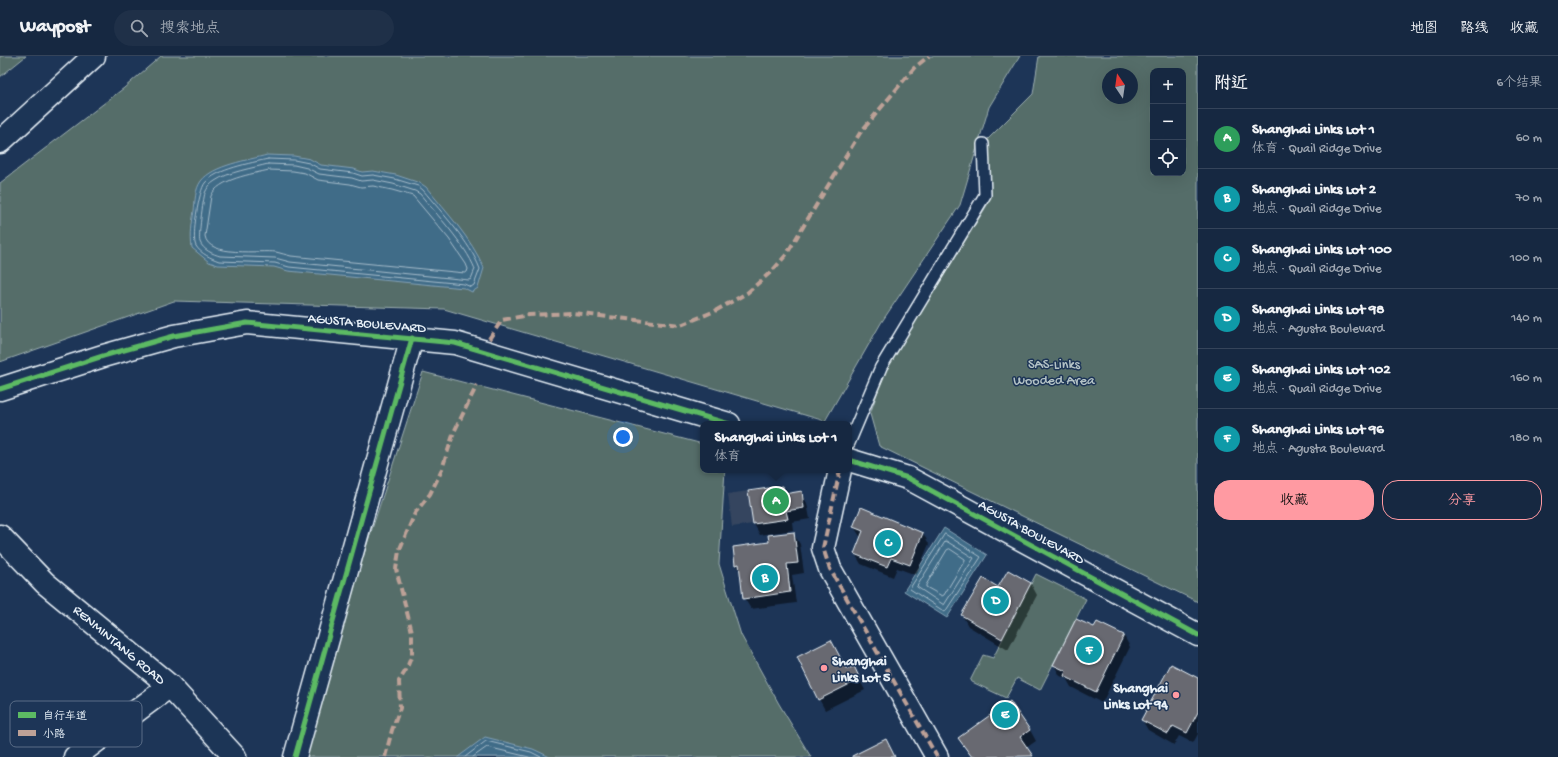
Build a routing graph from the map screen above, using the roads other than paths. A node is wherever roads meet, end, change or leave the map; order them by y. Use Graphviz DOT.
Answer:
graph roads {
  1 [pos="94,56"];
  2 [pos="0,142"];
  3 [pos="983,144"];
  4 [pos="412,338"];
  5 [pos="0,389"];
  6 [pos="719,421"];
  7 [pos="852,436"];
  8 [pos="852,461"];
  9 [pos="839,473"];
  10 [pos="0,536"];
  11 [pos="1198,635"];
  12 [pos="170,686"];
  13 [pos="142,707"];
  14 [pos="88,747"];
  15 [pos="75,757"];
  16 [pos="235,757"];
  17 [pos="295,757"];
  18 [pos="937,757"];
  1 -- 2 [label="street"];
  3 -- 7 [label="lane"];
  4 -- 5 [label="street, AGUSTA BOULEVARD"];
  4 -- 6 [label="street, AGUSTA BOULEVARD"];
  4 -- 17 [label="street"];
  8 -- 11 [label="street, AGUSTA BOULEVARD"];
  9 -- 18 [label="street"];
  10 -- 12 [label="street, RENMINTANG ROAD"];
  12 -- 13 [label="street"];
  12 -- 16 [label="street, RENMINTANG ROAD"];
  14 -- 15 [label="street"];
}
